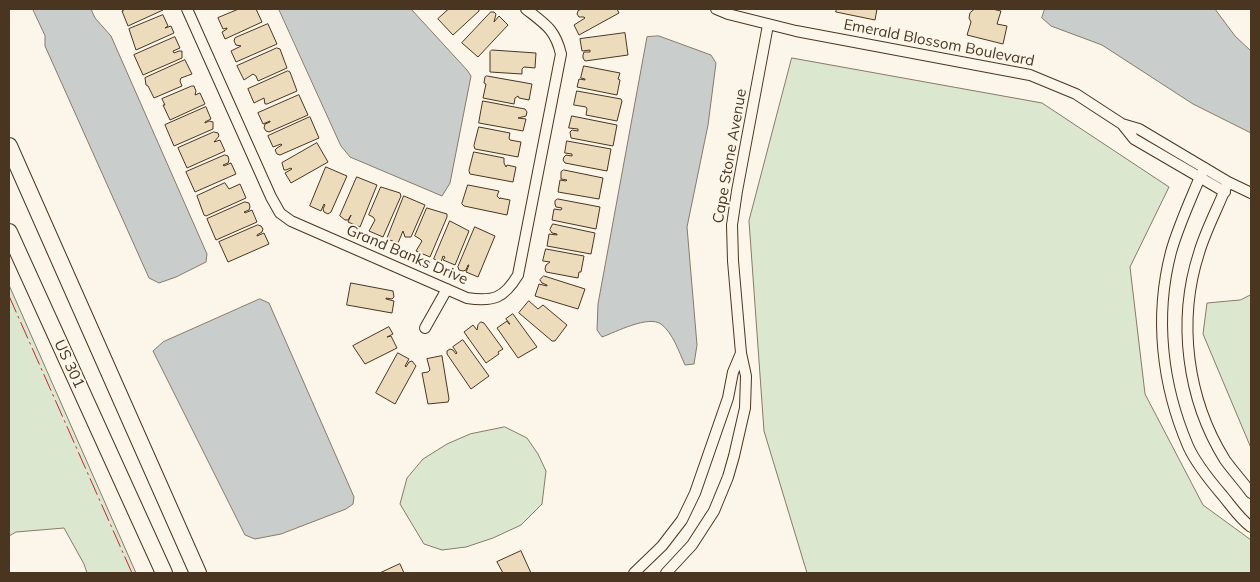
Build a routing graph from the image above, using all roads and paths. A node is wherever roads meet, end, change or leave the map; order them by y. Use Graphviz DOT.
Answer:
graph roads {
  1 [pos="188,9"];
  2 [pos="526,9"];
  3 [pos="716,9"];
  4 [pos="768,25"];
  5 [pos="9,146"];
  6 [pos="1202,173"];
  7 [pos="1226,187"];
  8 [pos="1251,193"];
  9 [pos="9,232"];
  10 [pos="447,289"];
  11 [pos="425,328"];
  12 [pos="741,352"];
  13 [pos="1251,493"];
  14 [pos="1251,527"];
  15 [pos="164,573"];
  16 [pos="198,573"];
  17 [pos="634,573"];
  18 [pos="666,573"];
  1 -- 10 [label="street, Grand Banks Drive"];
  2 -- 10 [label="street, Grand Banks Drive"];
  3 -- 4 [label="street, Emerald Blossom Boulevard"];
  4 -- 6 [label="street, Emerald Blossom Boulevard"];
  4 -- 12 [label="street, Cape Stone Avenue"];
  5 -- 16 [label="main road"];
  6 -- 7 [label="street, Emerald Blossom Boulevard"];
  6 -- 14 [label="street"];
  7 -- 8 [label="street, Emerald Blossom Boulevard"];
  7 -- 13 [label="street"];
  9 -- 15 [label="main road, US 301 / US 301"];
  10 -- 11 [label="street"];
  12 -- 17 [label="street, Cape Stone Avenue"];
  12 -- 18 [label="street, Cape Stone Avenue"];
}
